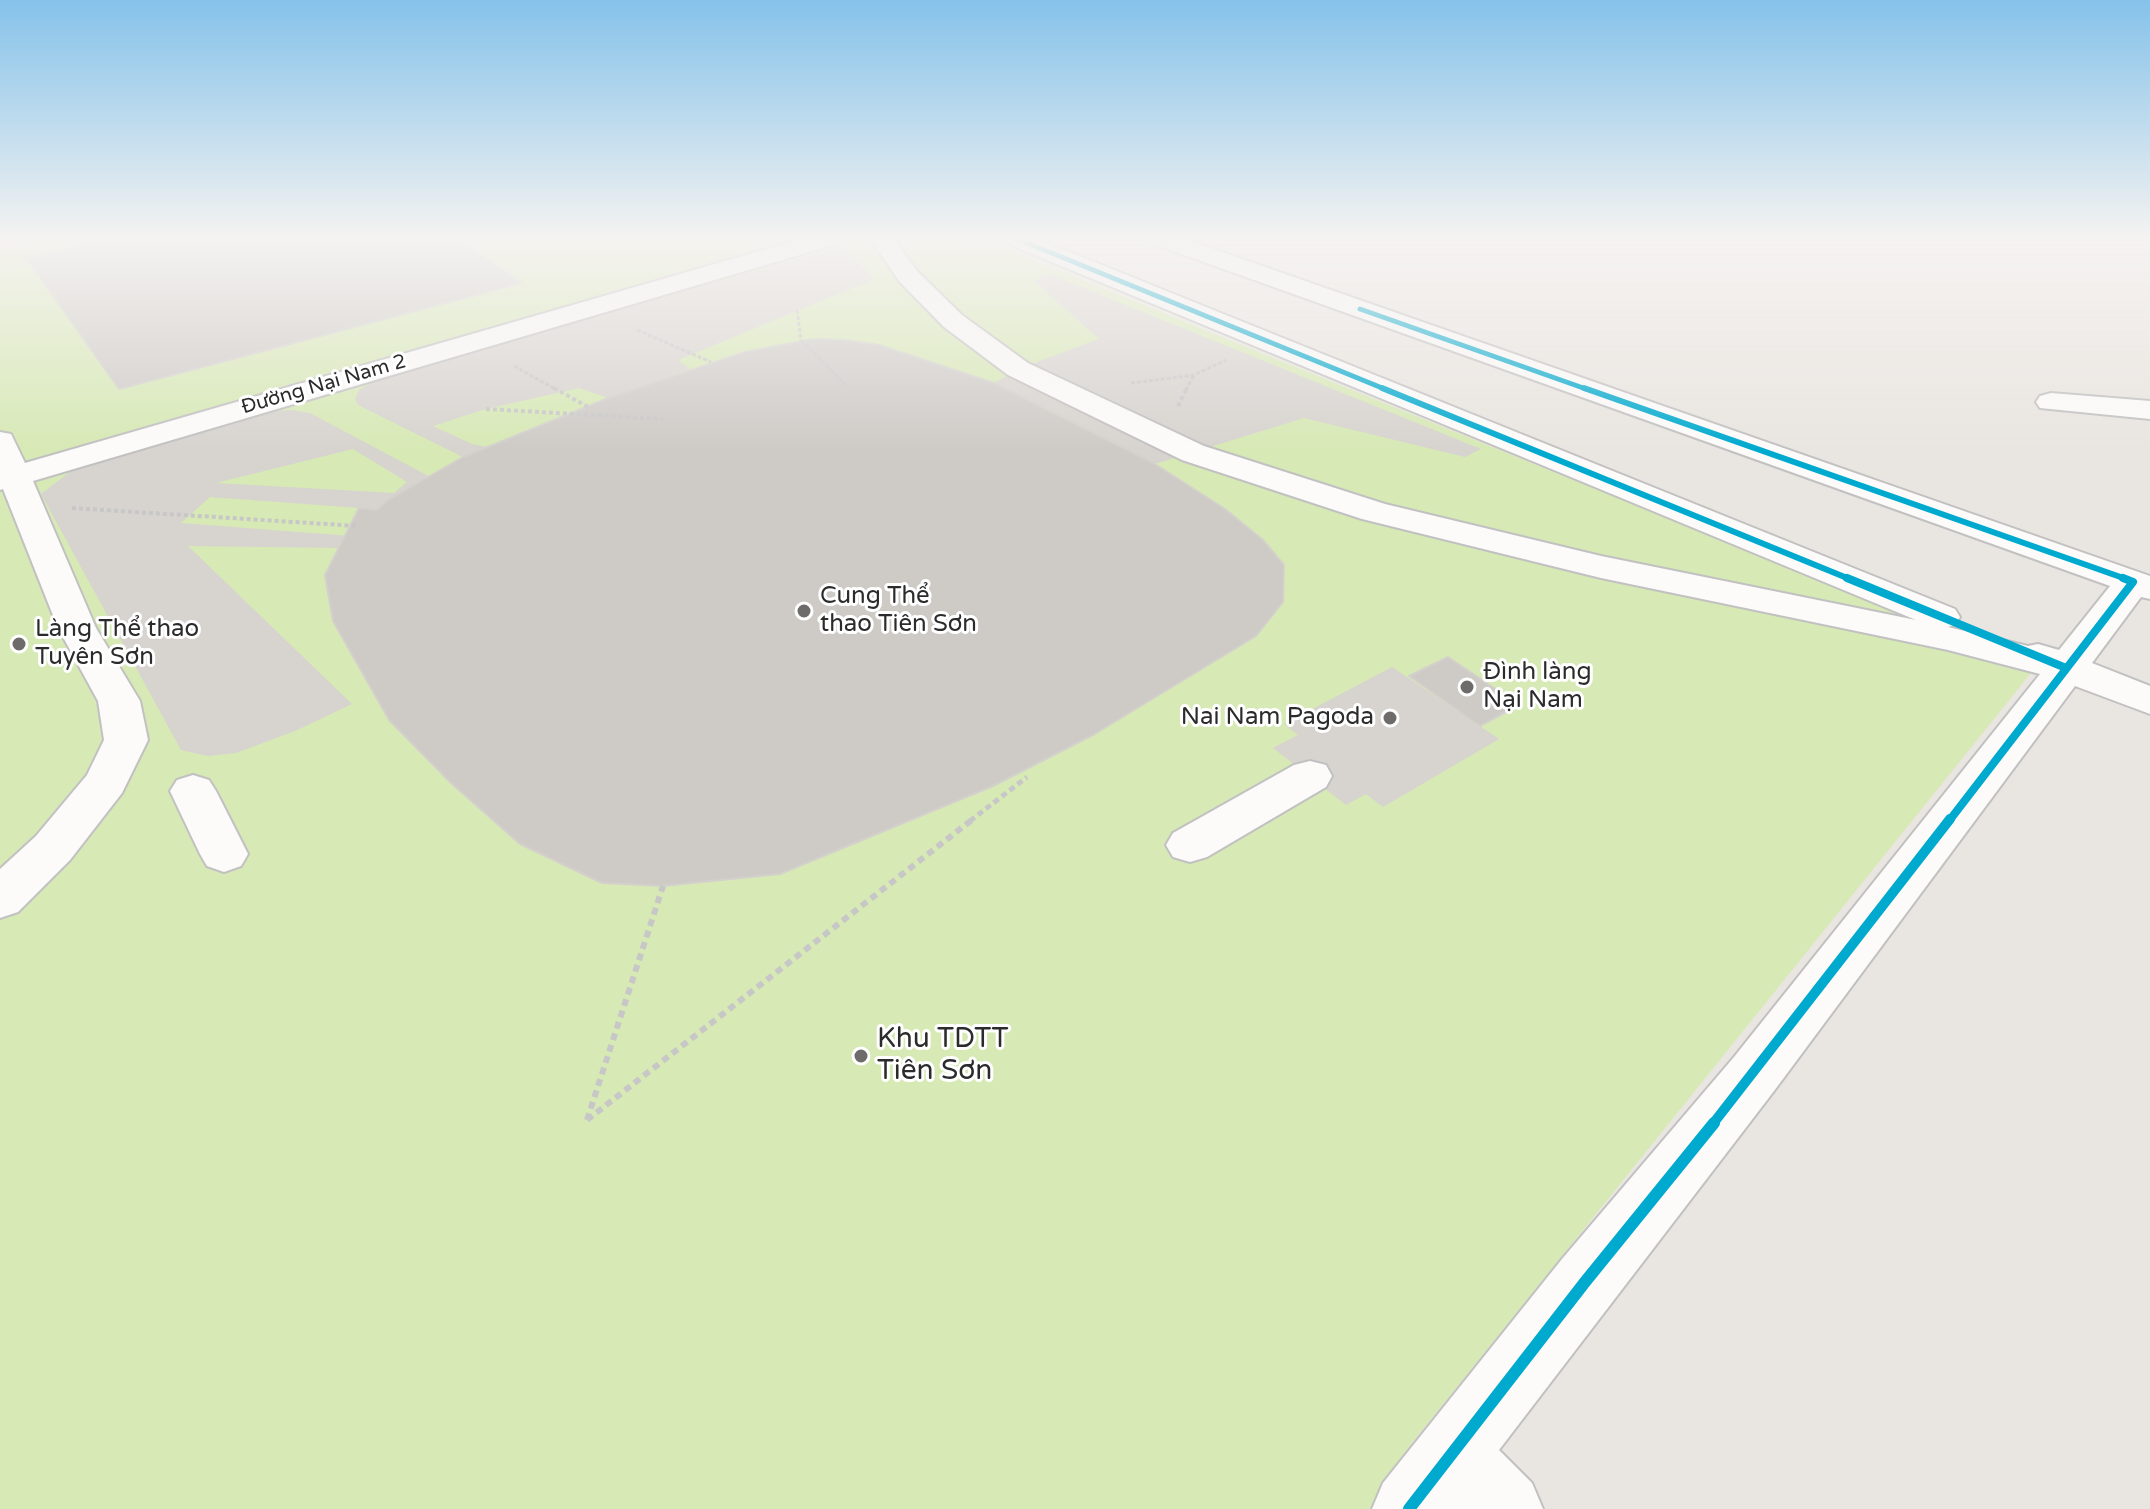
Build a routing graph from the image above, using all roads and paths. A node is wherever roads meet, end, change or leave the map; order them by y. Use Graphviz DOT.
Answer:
graph roads {
  1 [pos="528,308"];
  2 [pos="569,308"];
  3 [pos="940,308"];
  4 [pos="1185,308"];
  5 [pos="1375,308"];
  6 [pos="797,310"];
  7 [pos="632,328"];
  8 [pos="1231,358"];
  9 [pos="711,362"];
  10 [pos="510,364"];
  11 [pos="1194,375"];
  12 [pos="846,385"];
  13 [pos="2051,402"];
  14 [pos="588,407"];
  15 [pos="486,409"];
  16 [pos="2150,410"];
  17 [pos="663,419"];
  18 [pos="4,460"];
  19 [pos="60,508"];
  20 [pos="358,526"];
  21 [pos="2142,585"];
  22 [pos="2066,668"];
  23 [pos="2150,701"];
  24 [pos="1310,776"];
  25 [pos="1027,777"];
  26 [pos="193,791"];
  27 [pos="1190,845"];
  28 [pos="224,854"];
  29 [pos="663,886"];
  30 [pos="0,899"];
  31 [pos="1452,1454"];
  32 [pos="1409,1509"];
  33 [pos="1506,1509"];
  1 -- 18 [label="street, Đường Nại Nam 2"];
  2 -- 18 [label="street, Đường Nại Nam 2"];
  3 -- 22 [label="street"];
  4 -- 22 [label="street"];
  5 -- 21 [label="street"];
  6 -- 12 [label="path"];
  7 -- 9 [label="path"];
  8 -- 11 [label="path"];
  10 -- 14 [label="path"];
  13 -- 16 [label="street"];
  15 -- 17 [label="path"];
  18 -- 30 [label="street"];
  19 -- 20 [label="path"];
  21 -- 22 [label="street"];
  22 -- 23 [label="street"];
  22 -- 31 [label="street"];
  24 -- 27 [label="street"];
  25 -- 29 [label="path"];
  26 -- 28 [label="street"];
  31 -- 32 [label="street"];
  31 -- 33 [label="street"];
}
